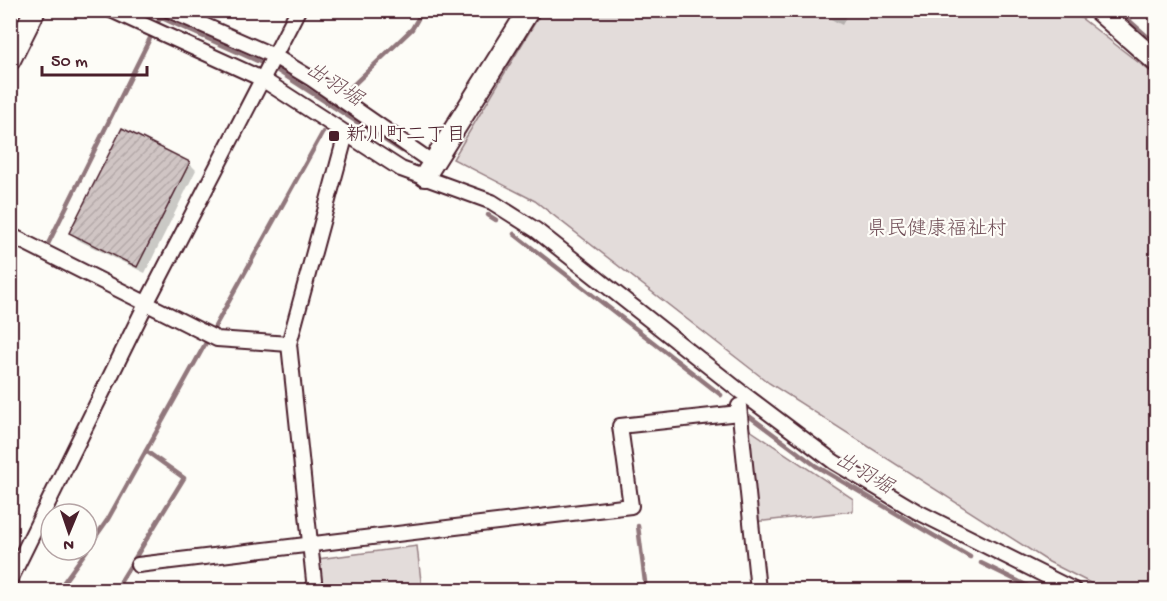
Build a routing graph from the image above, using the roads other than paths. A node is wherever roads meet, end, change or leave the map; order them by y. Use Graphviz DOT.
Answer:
graph roads {
  1 [pos="35,10"];
  2 [pos="111,10"];
  3 [pos="169,10"];
  4 [pos="298,10"];
  5 [pos="529,10"];
  6 [pos="1098,10"];
  7 [pos="274,56"];
  8 [pos="10,60"];
  9 [pos="1156,61"];
  10 [pos="262,79"];
  11 [pos="346,134"];
  12 [pos="429,170"];
  13 [pos="10,235"];
  14 [pos="146,304"];
  15 [pos="289,344"];
  16 [pos="741,392"];
  17 [pos="739,413"];
  18 [pos="310,546"];
  19 [pos="138,565"];
  20 [pos="10,580"];
  21 [pos="315,591"];
  22 [pos="758,591"];
  23 [pos="1074,591"];
  1 -- 8 [label="street"];
  2 -- 10 [label="street"];
  3 -- 7 [label="street"];
  4 -- 7 [label="street"];
  5 -- 12 [label="street"];
  6 -- 9 [label="street"];
  7 -- 10 [label="street"];
  7 -- 12 [label="street"];
  10 -- 11 [label="street"];
  10 -- 14 [label="street"];
  11 -- 12 [label="street"];
  11 -- 15 [label="street"];
  12 -- 16 [label="street"];
  13 -- 14 [label="street"];
  14 -- 15 [label="street"];
  14 -- 20 [label="street"];
  15 -- 18 [label="street"];
  16 -- 17 [label="street"];
  16 -- 23 [label="street"];
  17 -- 18 [label="street"];
  17 -- 22 [label="street"];
  18 -- 19 [label="street"];
  18 -- 21 [label="street"];
}
